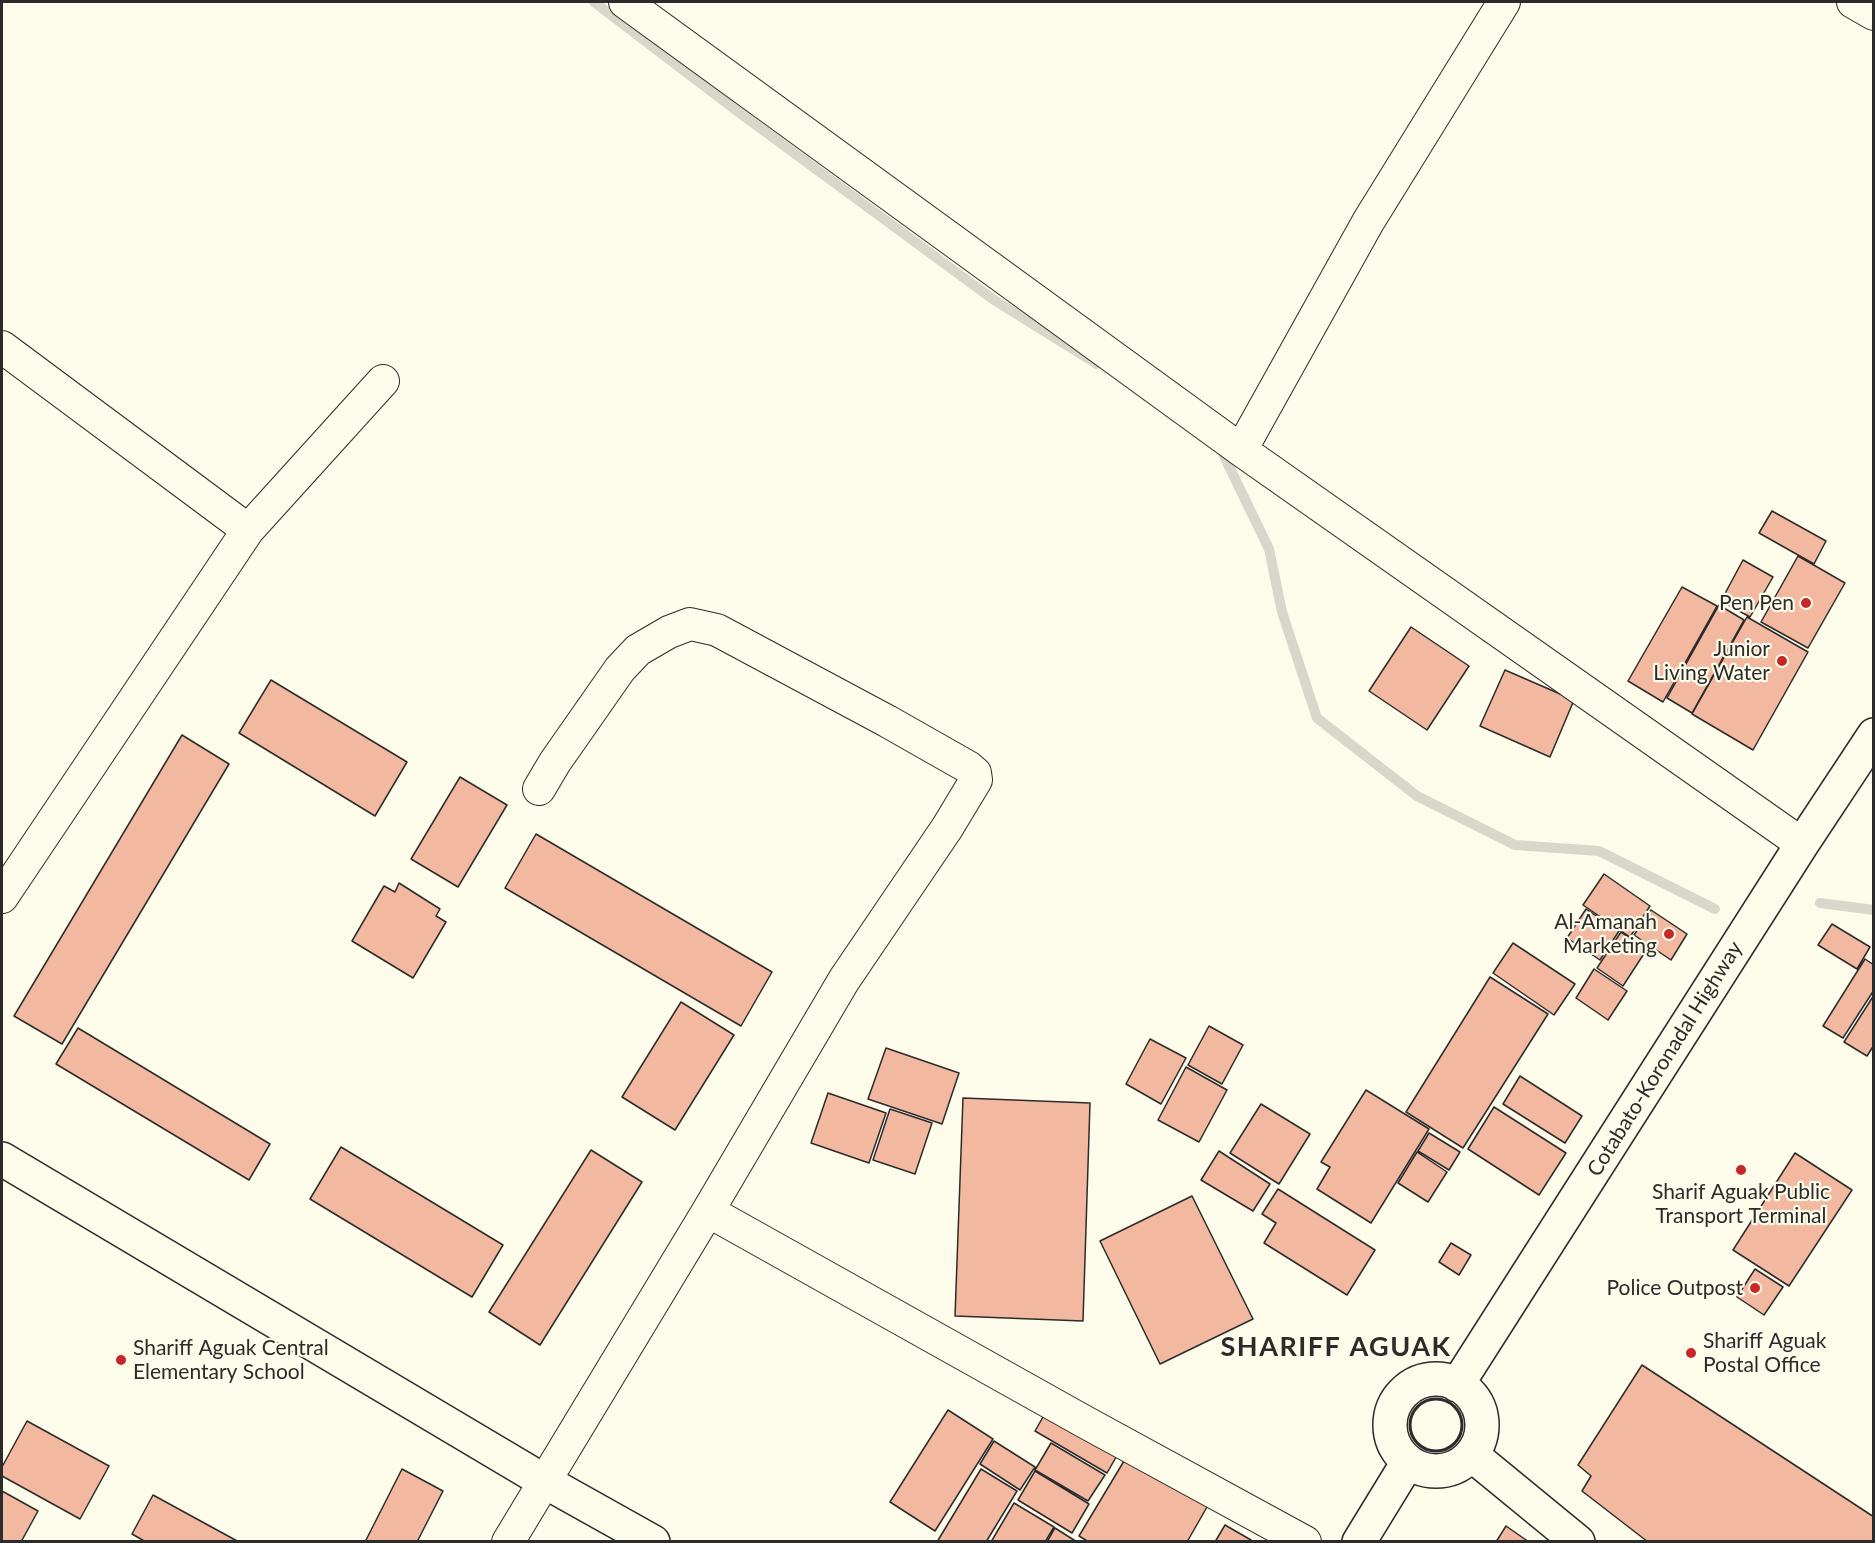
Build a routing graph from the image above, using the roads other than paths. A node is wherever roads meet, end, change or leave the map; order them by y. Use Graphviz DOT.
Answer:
graph roads {
  1 [pos="625,2"];
  2 [pos="1504,2"];
  3 [pos="1853,2"];
  4 [pos="1874,14"];
  5 [pos="2,347"];
  6 [pos="383,381"];
  7 [pos="1241,450"];
  8 [pos="248,530"];
  9 [pos="1874,735"];
  10 [pos="539,789"];
  11 [pos="1802,844"];
  12 [pos="2,897"];
  13 [pos="2,1159"];
  14 [pos="708,1211"];
  15 [pos="1457,1385"];
  16 [pos="1472,1455"];
  17 [pos="1408,1462"];
  18 [pos="544,1481"];
  19 [pos="508,1542"];
  20 [pos="654,1542"];
  21 [pos="1305,1542"];
  22 [pos="1359,1542"];
  23 [pos="1578,1542"];
  1 -- 7 [label="street"];
  2 -- 7 [label="street"];
  3 -- 4 [label="street"];
  5 -- 8 [label="street"];
  6 -- 8 [label="street"];
  7 -- 11 [label="street"];
  8 -- 12 [label="street"];
  9 -- 11 [label="main road, Cotabato-Koronadal Highway"];
  10 -- 14 [label="street"];
  11 -- 15 [label="main road, Cotabato-Koronadal Highway"];
  13 -- 18 [label="main road"];
  14 -- 18 [label="street"];
  14 -- 21 [label="street"];
  15 -- 16 [label="main road"];
  15 -- 17 [label="main road"];
  16 -- 17 [label="main road"];
  16 -- 23 [label="main road"];
  17 -- 22 [label="main road"];
  18 -- 19 [label="street"];
  18 -- 20 [label="main road"];
}
